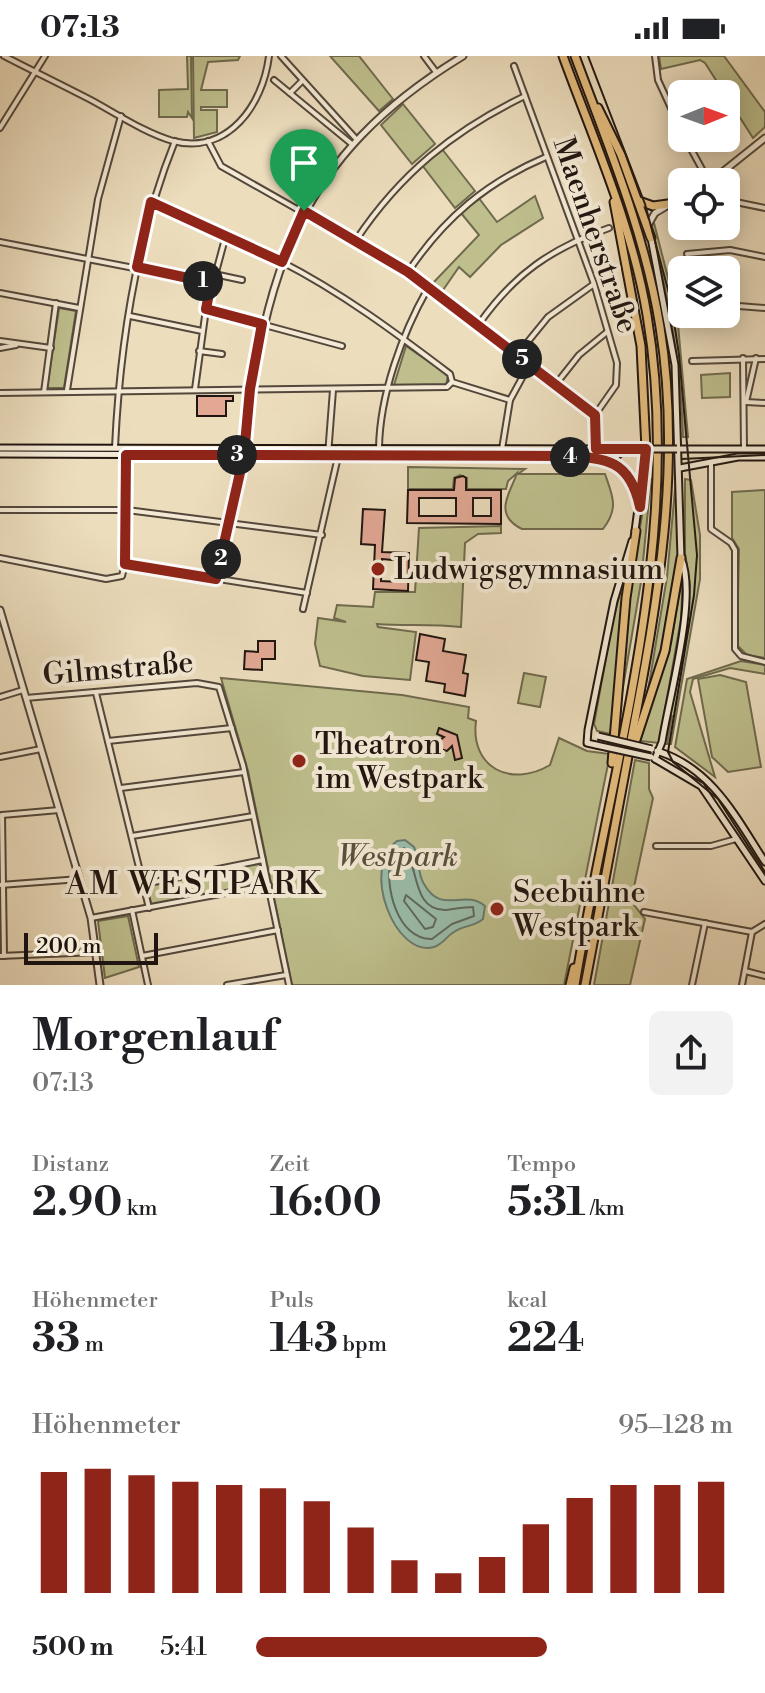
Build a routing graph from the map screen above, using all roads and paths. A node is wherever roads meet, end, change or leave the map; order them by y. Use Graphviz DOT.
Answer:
graph roads {
  1 [pos="4,56"];
  2 [pos="45,56"];
  3 [pos="269,56"];
  4 [pos="281,56"];
  5 [pos="424,56"];
  6 [pos="463,56"];
  7 [pos="563,56"];
  8 [pos="575,56"];
  9 [pos="655,56"];
  10 [pos="514,66"];
  11 [pos="35,72"];
  12 [pos="436,72"];
  13 [pos="583,77"];
  14 [pos="274,80"];
  15 [pos="302,81"];
  16 [pos="290,93"];
  17 [pos="525,95"];
  18 [pos="668,105"];
  19 [pos="121,116"];
  20 [pos="0,128"];
  21 [pos="765,138"];
  22 [pos="175,141"];
  23 [pos="208,141"];
  24 [pos="355,143"];
  25 [pos="546,157"];
  26 [pos="728,168"];
  27 [pos="612,188"];
  28 [pos="639,201"];
  29 [pos="151,202"];
  30 [pos="740,203"];
  31 [pos="668,204"];
  32 [pos="765,208"];
  33 [pos="304,211"];
  34 [pos="609,228"];
  35 [pos="226,235"];
  36 [pos="651,238"];
  37 [pos="578,239"];
  38 [pos="356,240"];
  39 [pos="0,242"];
  40 [pos="687,254"];
  41 [pos="765,257"];
  42 [pos="88,258"];
  43 [pos="282,262"];
  44 [pos="137,267"];
  45 [pos="408,272"];
  46 [pos="214,274"];
  47 [pos="242,280"];
  48 [pos="211,283"];
  49 [pos="594,284"];
  50 [pos="429,287"];
  51 [pos="0,293"];
  52 [pos="56,303"];
  53 [pos="740,306"];
  54 [pos="79,308"];
  55 [pos="765,308"];
  56 [pos="206,309"];
  57 [pos="129,316"];
  58 [pos="262,324"];
  59 [pos="479,324"];
  60 [pos="202,331"];
  61 [pos="607,332"];
  62 [pos="404,339"];
  63 [pos="0,341"];
  64 [pos="16,345"];
  65 [pos="342,346"];
  66 [pos="0,348"];
  67 [pos="51,348"];
  68 [pos="199,351"];
  69 [pos="222,354"];
  70 [pos="517,355"];
  71 [pos="743,358"];
  72 [pos="756,358"];
  73 [pos="765,359"];
  74 [pos="692,361"];
  75 [pos="529,365"];
  76 [pos="452,382"];
  77 [pos="555,384"];
  78 [pos="388,388"];
  79 [pos="119,389"];
  80 [pos="195,389"];
  81 [pos="250,389"];
  82 [pos="333,389"];
  83 [pos="67,390"];
  84 [pos="44,392"];
  85 [pos="0,393"];
  86 [pos="510,400"];
  87 [pos="746,402"];
  88 [pos="765,403"];
  89 [pos="595,415"];
  90 [pos="115,447"];
  91 [pos="0,448"];
  92 [pos="379,448"];
  93 [pos="502,449"];
  94 [pos="596,449"];
  95 [pos="624,449"];
  96 [pos="648,449"];
  97 [pos="678,449"];
  98 [pos="744,449"];
  99 [pos="765,449"];
  100 [pos="244,452"];
  101 [pos="328,452"];
  102 [pos="340,452"];
  103 [pos="0,454"];
  104 [pos="126,455"];
  105 [pos="765,457"];
  106 [pos="612,460"];
  107 [pos="711,463"];
  108 [pos="680,468"];
  109 [pos="640,507"];
  110 [pos="0,510"];
  111 [pos="127,510"];
  112 [pos="230,525"];
  113 [pos="636,531"];
  114 [pos="322,535"];
  115 [pos="0,558"];
  116 [pos="681,558"];
  117 [pos="125,564"];
  118 [pos="216,579"];
  119 [pos="307,593"];
  120 [pos="303,609"];
  121 [pos="0,610"];
  122 [pos="765,662"];
  123 [pos="23,690"];
  124 [pos="96,692"];
  125 [pos="0,697"];
  126 [pos="26,698"];
  127 [pos="232,728"];
  128 [pos="588,734"];
  129 [pos="108,741"];
  130 [pos="41,749"];
  131 [pos="656,750"];
  132 [pos="0,757"];
  133 [pos="653,758"];
  134 [pos="627,765"];
  135 [pos="244,772"];
  136 [pos="121,788"];
  137 [pos="608,804"];
  138 [pos="59,810"];
  139 [pos="1,815"];
  140 [pos="253,816"];
  141 [pos="132,836"];
  142 [pos="739,839"];
  143 [pos="656,846"];
  144 [pos="263,860"];
  145 [pos="765,862"];
  146 [pos="80,879"];
  147 [pos="765,881"];
  148 [pos="143,884"];
  149 [pos="2,885"];
  150 [pos="269,885"];
  151 [pos="149,908"];
  152 [pos="132,910"];
  153 [pos="644,912"];
  154 [pos="91,918"];
  155 [pos="705,923"];
  156 [pos="765,924"];
  157 [pos="278,930"];
  158 [pos="752,932"];
  159 [pos="98,952"];
  160 [pos="2,956"];
  161 [pos="142,956"];
  162 [pos="745,971"];
  163 [pos="286,975"];
  164 [pos="765,976"];
  165 [pos="100,985"];
  166 [pos="148,985"];
  167 [pos="227,985"];
  168 [pos="289,985"];
  169 [pos="573,985"];
  170 [pos="585,985"];
  171 [pos="692,985"];
  172 [pos="742,985"];
  1 -- 11 [label="street"];
  2 -- 11 [label="street"];
  3 -- 23 [label="street"];
  4 -- 15 [label="street"];
  5 -- 12 [label="street"];
  6 -- 12 [label="main road"];
  7 -- 27 [label="highway"];
  8 -- 13 [label="highway"];
  9 -- 18 [label="street"];
  10 -- 17 [label="street, Maenherstraße"];
  11 -- 19 [label="street"];
  11 -- 20 [label="street"];
  12 -- 24 [label="main road"];
  13 -- 28 [label="highway"];
  13 -- 134 [label="highway"];
  14 -- 16 [label="street"];
  15 -- 16 [label="street"];
  15 -- 24 [label="street"];
  16 -- 24 [label="street"];
  17 -- 25 [label="street, Maenherstraße"];
  17 -- 38 [label="street"];
  19 -- 22 [label="street"];
  19 -- 42 [label="street"];
  21 -- 26 [label="main road"];
  22 -- 23 [label="street"];
  22 -- 29 [label="street"];
  23 -- 33 [label="street"];
  24 -- 33 [label="main road"];
  25 -- 37 [label="street, Maenherstraße"];
  25 -- 45 [label="street"];
  27 -- 96 [label="highway"];
  27 -- 137 [label="highway"];
  28 -- 31 [label="highway"];
  28 -- 36 [label="highway"];
  29 -- 35 [label="street"];
  29 -- 44 [label="street"];
  30 -- 32 [label="street"];
  31 -- 36 [label="main road"];
  33 -- 38 [label="street"];
  33 -- 43 [label="main road"];
  34 -- 37 [label="street"];
  35 -- 43 [label="street"];
  35 -- 46 [label="street"];
  36 -- 97 [label="main road"];
  37 -- 49 [label="street, Maenherstraße"];
  37 -- 59 [label="street"];
  38 -- 45 [label="street"];
  39 -- 42 [label="street"];
  40 -- 41 [label="street"];
  42 -- 44 [label="street"];
  42 -- 54 [label="street"];
  43 -- 58 [label="main road"];
  43 -- 62 [label="street"];
  44 -- 48 [label="street"];
  44 -- 57 [label="street"];
  45 -- 50 [label="street"];
  46 -- 47 [label="street"];
  46 -- 48 [label="street"];
  48 -- 56 [label="street"];
  49 -- 61 [label="street, Maenherstraße"];
  49 -- 70 [label="street"];
  50 -- 59 [label="street"];
  50 -- 62 [label="street"];
  51 -- 52 [label="street"];
  52 -- 54 [label="street"];
  52 -- 67 [label="street"];
  53 -- 55 [label="street"];
  54 -- 83 [label="street"];
  56 -- 58 [label="street"];
  56 -- 60 [label="street"];
  57 -- 60 [label="street"];
  57 -- 79 [label="street"];
  58 -- 65 [label="street"];
  58 -- 81 [label="main road"];
  59 -- 70 [label="street"];
  60 -- 68 [label="street"];
  61 -- 77 [label="street"];
  61 -- 89 [label="street, Maenherstraße"];
  62 -- 76 [label="street"];
  62 -- 78 [label="street"];
  63 -- 64 [label="street"];
  64 -- 66 [label="street"];
  64 -- 67 [label="street"];
  67 -- 84 [label="street"];
  68 -- 69 [label="street"];
  68 -- 80 [label="street"];
  70 -- 75 [label="street"];
  71 -- 72 [label="street"];
  71 -- 74 [label="street"];
  71 -- 87 [label="street"];
  72 -- 73 [label="street"];
  72 -- 87 [label="street"];
  75 -- 77 [label="street"];
  75 -- 86 [label="street"];
  76 -- 78 [label="street"];
  76 -- 86 [label="street"];
  77 -- 89 [label="street"];
  78 -- 82 [label="street"];
  78 -- 92 [label="street"];
  79 -- 80 [label="street"];
  79 -- 83 [label="street"];
  79 -- 90 [label="street"];
  80 -- 81 [label="street"];
  81 -- 82 [label="street"];
  81 -- 100 [label="main road"];
  82 -- 101 [label="street"];
  83 -- 84 [label="street"];
  84 -- 85 [label="street"];
  86 -- 93 [label="street"];
  87 -- 88 [label="street"];
  87 -- 98 [label="street"];
  89 -- 94 [label="street"];
  90 -- 91 [label="main road"];
  90 -- 100 [label="main road"];
  92 -- 93 [label="main road"];
  92 -- 102 [label="main road"];
  93 -- 94 [label="main road"];
  94 -- 95 [label="main road"];
  95 -- 96 [label="main road"];
  95 -- 106 [label="main road"];
  96 -- 97 [label="main road, bridge"];
  96 -- 109 [label="main road"];
  97 -- 98 [label="main road"];
  97 -- 108 [label="main road"];
  98 -- 99 [label="main road"];
  100 -- 101 [label="main road"];
  100 -- 104 [label="main road"];
  100 -- 112 [label="street"];
  101 -- 102 [label="main road"];
  102 -- 106 [label="main road"];
  102 -- 114 [label="street"];
  103 -- 104 [label="main road"];
  104 -- 111 [label="street"];
  105 -- 107 [label="main road"];
  106 -- 109 [label="main road"];
  107 -- 108 [label="main road"];
  107 -- 122 [label="street"];
  108 -- 116 [label="main road"];
  109 -- 113 [label="main road"];
  110 -- 111 [label="street"];
  111 -- 112 [label="street"];
  111 -- 117 [label="street"];
  112 -- 114 [label="street"];
  112 -- 118 [label="street"];
  113 -- 128 [label="main road"];
  113 -- 137 [label="highway"];
  114 -- 119 [label="street"];
  115 -- 117 [label="street"];
  116 -- 131 [label="main road"];
  116 -- 134 [label="highway"];
  117 -- 118 [label="street"];
  118 -- 119 [label="street"];
  119 -- 120 [label="street"];
  121 -- 123 [label="main road"];
  123 -- 125 [label="street"];
  123 -- 126 [label="main road"];
  124 -- 126 [label="street, Gilmstraße"];
  124 -- 127 [label="street, Gilmstraße"];
  124 -- 129 [label="street"];
  126 -- 130 [label="main road"];
  127 -- 129 [label="street"];
  127 -- 135 [label="street"];
  128 -- 131 [label="main road, bridge"];
  128 -- 133 [label="main road, bridge"];
  129 -- 136 [label="street"];
  130 -- 132 [label="street"];
  130 -- 138 [label="main road"];
  131 -- 133 [label="main road"];
  131 -- 145 [label="main road"];
  133 -- 142 [label="main road"];
  134 -- 170 [label="highway"];
  135 -- 136 [label="street"];
  135 -- 140 [label="street"];
  136 -- 141 [label="street"];
  137 -- 169 [label="highway"];
  138 -- 139 [label="street"];
  138 -- 146 [label="main road"];
  139 -- 149 [label="street"];
  140 -- 141 [label="street"];
  140 -- 144 [label="street"];
  141 -- 148 [label="street"];
  142 -- 143 [label="street"];
  142 -- 147 [label="main road"];
  144 -- 148 [label="street"];
  144 -- 150 [label="street"];
  146 -- 149 [label="street"];
  146 -- 154 [label="main road"];
  148 -- 151 [label="street"];
  149 -- 160 [label="street"];
  150 -- 151 [label="street"];
  150 -- 157 [label="street"];
  151 -- 152 [label="street"];
  152 -- 154 [label="street"];
  152 -- 161 [label="street"];
  153 -- 155 [label="street"];
  154 -- 159 [label="main road"];
  155 -- 158 [label="street"];
  155 -- 171 [label="street"];
  156 -- 158 [label="street"];
  157 -- 161 [label="street"];
  157 -- 163 [label="street"];
  158 -- 162 [label="street"];
  159 -- 160 [label="street"];
  159 -- 165 [label="main road"];
  161 -- 166 [label="street"];
  162 -- 164 [label="street"];
  162 -- 172 [label="street"];
  163 -- 167 [label="street"];
  163 -- 168 [label="street"];
}
